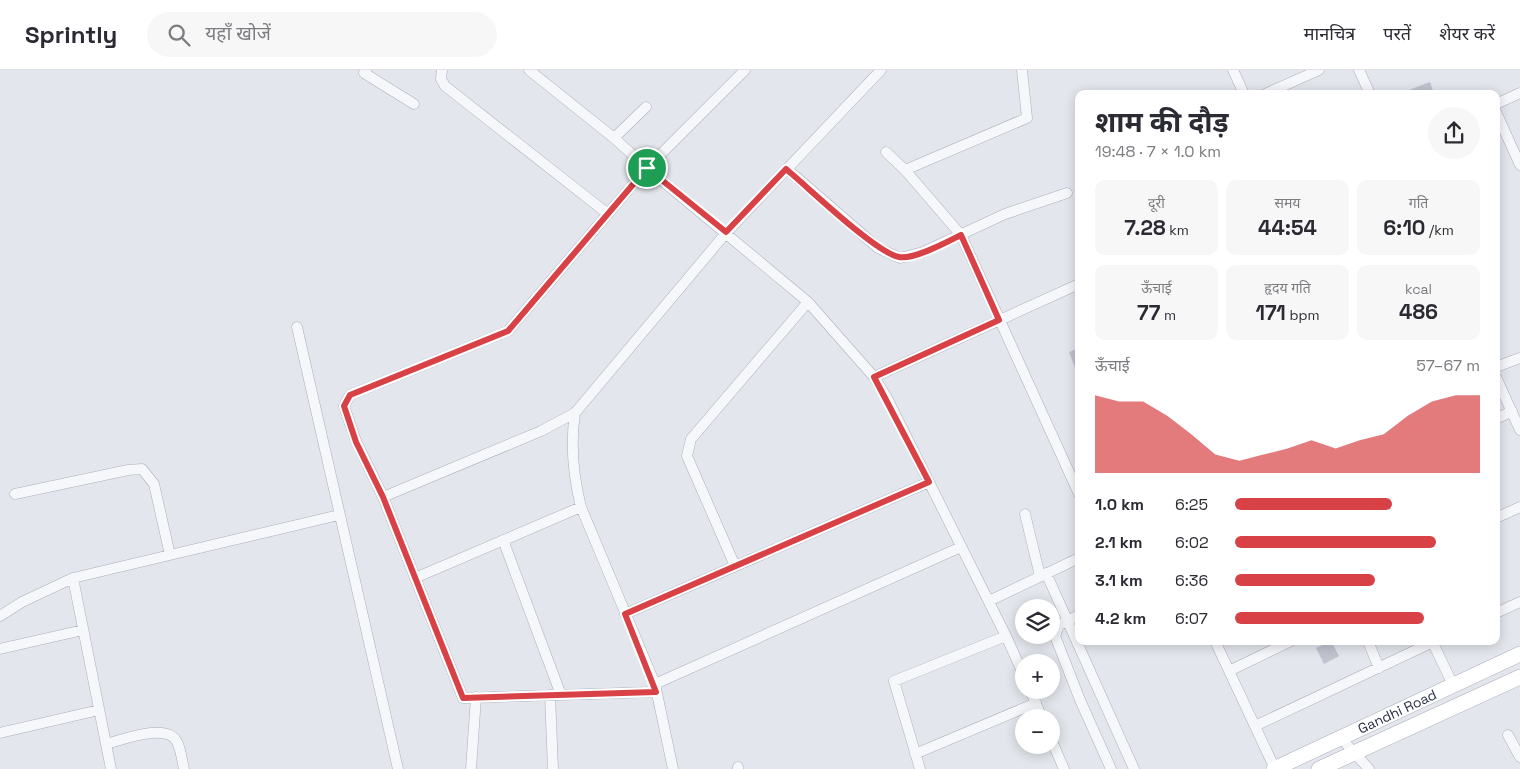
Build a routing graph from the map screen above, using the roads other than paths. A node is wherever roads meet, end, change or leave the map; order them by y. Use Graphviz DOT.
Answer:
graph roads {
  1 [pos="366,70"];
  2 [pos="442,70"];
  3 [pos="529,70"];
  4 [pos="745,70"];
  5 [pos="881,70"];
  6 [pos="1022,70"];
  7 [pos="1232,70"];
  8 [pos="1319,70"];
  9 [pos="1359,70"];
  10 [pos="1242,90"];
  11 [pos="1274,90"];
  12 [pos="1368,90"];
  13 [pos="1520,93"];
  14 [pos="1500,102"];
  15 [pos="414,104"];
  16 [pos="646,107"];
  17 [pos="1500,121"];
  18 [pos="614,138"];
  19 [pos="886,152"];
  20 [pos="1520,165"];
  21 [pos="647,168"];
  22 [pos="786,169"];
  23 [pos="905,170"];
  24 [pos="1067,193"];
  25 [pos="608,214"];
  26 [pos="726,232"];
  27 [pos="961,235"];
  28 [pos="1075,286"];
  29 [pos="808,302"];
  30 [pos="999,320"];
  31 [pos="297,328"];
  32 [pos="1520,358"];
  33 [pos="1500,366"];
  34 [pos="874,377"];
  35 [pos="1500,386"];
  36 [pos="1512,411"];
  37 [pos="574,413"];
  38 [pos="1500,417"];
  39 [pos="1520,430"];
  40 [pos="1074,471"];
  41 [pos="929,482"];
  42 [pos="14,494"];
  43 [pos="383,497"];
  44 [pos="581,507"];
  45 [pos="1520,507"];
  46 [pos="1025,514"];
  47 [pos="339,515"];
  48 [pos="1500,516"];
  49 [pos="503,540"];
  50 [pos="961,547"];
  51 [pos="170,556"];
  52 [pos="1075,560"];
  53 [pos="735,566"];
  54 [pos="1043,574"];
  55 [pos="73,578"];
  56 [pos="415,578"];
  57 [pos="989,601"];
  58 [pos="1520,602"];
  59 [pos="1500,611"];
  60 [pos="625,614"];
  61 [pos="0,616"];
  62 [pos="1075,617"];
  63 [pos="1067,620"];
  64 [pos="83,630"];
  65 [pos="1006,636"];
  66 [pos="1075,638"];
  67 [pos="1078,645"];
  68 [pos="1217,645"];
  69 [pos="1283,645"];
  70 [pos="1370,645"];
  71 [pos="1427,645"];
  72 [pos="1434,645"];
  73 [pos="0,649"];
  74 [pos="1520,654"];
  75 [pos="1015,656"];
  76 [pos="1379,668"];
  77 [pos="1229,671"];
  78 [pos="1520,677"];
  79 [pos="1453,685"];
  80 [pos="655,688"];
  81 [pos="550,695"];
  82 [pos="561,695"];
  83 [pos="476,697"];
  84 [pos="1034,699"];
  85 [pos="1036,703"];
  86 [pos="1038,709"];
  87 [pos="99,710"];
  88 [pos="1255,726"];
  89 [pos="0,733"];
  90 [pos="1508,735"];
  91 [pos="1341,738"];
  92 [pos="106,744"];
  93 [pos="1354,753"];
  94 [pos="915,754"];
  95 [pos="1057,754"];
  96 [pos="1520,756"];
  97 [pos="111,769"];
  98 [pos="184,769"];
  99 [pos="398,769"];
  100 [pos="471,769"];
  101 [pos="553,769"];
  102 [pos="672,769"];
  103 [pos="920,769"];
  104 [pos="1064,769"];
  105 [pos="1111,769"];
  106 [pos="1134,769"];
  107 [pos="1274,769"];
  108 [pos="1319,769"];
  109 [pos="1369,769"];
  1 -- 15 [label="street"];
  2 -- 25 [label="street"];
  3 -- 18 [label="street"];
  4 -- 21 [label="street"];
  5 -- 22 [label="street"];
  6 -- 23 [label="street"];
  7 -- 10 [label="street"];
  8 -- 11 [label="street"];
  9 -- 12 [label="street"];
  13 -- 14 [label="street"];
  16 -- 18 [label="street"];
  17 -- 20 [label="street"];
  18 -- 21 [label="street"];
  19 -- 23 [label="street"];
  21 -- 25 [label="street"];
  21 -- 26 [label="street"];
  22 -- 26 [label="street"];
  22 -- 27 [label="street"];
  23 -- 27 [label="street"];
  24 -- 27 [label="street"];
  25 -- 43 [label="street"];
  26 -- 29 [label="street"];
  26 -- 37 [label="street"];
  27 -- 30 [label="street"];
  28 -- 30 [label="street"];
  29 -- 34 [label="street"];
  29 -- 53 [label="street"];
  30 -- 34 [label="street"];
  30 -- 40 [label="street"];
  31 -- 47 [label="street"];
  32 -- 33 [label="street"];
  34 -- 41 [label="street"];
  35 -- 36 [label="street"];
  36 -- 38 [label="street"];
  36 -- 39 [label="street"];
  37 -- 43 [label="street"];
  37 -- 44 [label="street"];
  41 -- 50 [label="street"];
  41 -- 53 [label="street"];
  42 -- 51 [label="street"];
  43 -- 56 [label="street"];
  44 -- 49 [label="street"];
  44 -- 60 [label="street"];
  45 -- 48 [label="street"];
  46 -- 54 [label="street"];
  47 -- 51 [label="street"];
  47 -- 99 [label="street"];
  49 -- 56 [label="street"];
  49 -- 82 [label="street"];
  50 -- 57 [label="street"];
  50 -- 80 [label="street"];
  51 -- 55 [label="street"];
  52 -- 54 [label="street"];
  53 -- 60 [label="street"];
  54 -- 57 [label="street"];
  54 -- 63 [label="street"];
  55 -- 61 [label="street"];
  55 -- 64 [label="street"];
  56 -- 83 [label="street"];
  57 -- 65 [label="street"];
  58 -- 59 [label="street"];
  60 -- 80 [label="street"];
  62 -- 63 [label="street"];
  63 -- 66 [label="street"];
  63 -- 105 [label="street"];
  64 -- 73 [label="street"];
  64 -- 87 [label="street"];
  65 -- 75 [label="street"];
  65 -- 94 [label="street"];
  67 -- 106 [label="street"];
  68 -- 77 [label="street"];
  69 -- 77 [label="street"];
  70 -- 76 [label="street"];
  71 -- 76 [label="street"];
  72 -- 79 [label="street"];
  74 -- 79 [label="main road, Gandhi Road"];
  76 -- 88 [label="street"];
  77 -- 88 [label="street"];
  78 -- 93 [label="main road, Gandhi Road"];
  79 -- 91 [label="main road, Gandhi Road"];
  80 -- 82 [label="street"];
  80 -- 102 [label="street"];
  81 -- 82 [label="street"];
  81 -- 83 [label="street"];
  81 -- 101 [label="street"];
  83 -- 100 [label="street"];
  84 -- 85 [label="street"];
  85 -- 86 [label="street"];
  85 -- 94 [label="street"];
  87 -- 89 [label="street"];
  87 -- 92 [label="street"];
  88 -- 107 [label="street"];
  90 -- 96 [label="street"];
  91 -- 93 [label="street"];
  91 -- 107 [label="main road, Gandhi Road"];
  92 -- 97 [label="street"];
  92 -- 98 [label="street"];
  93 -- 108 [label="main road, Gandhi Road"];
  93 -- 109 [label="street"];
  94 -- 103 [label="street"];
  95 -- 104 [label="street"];
}
